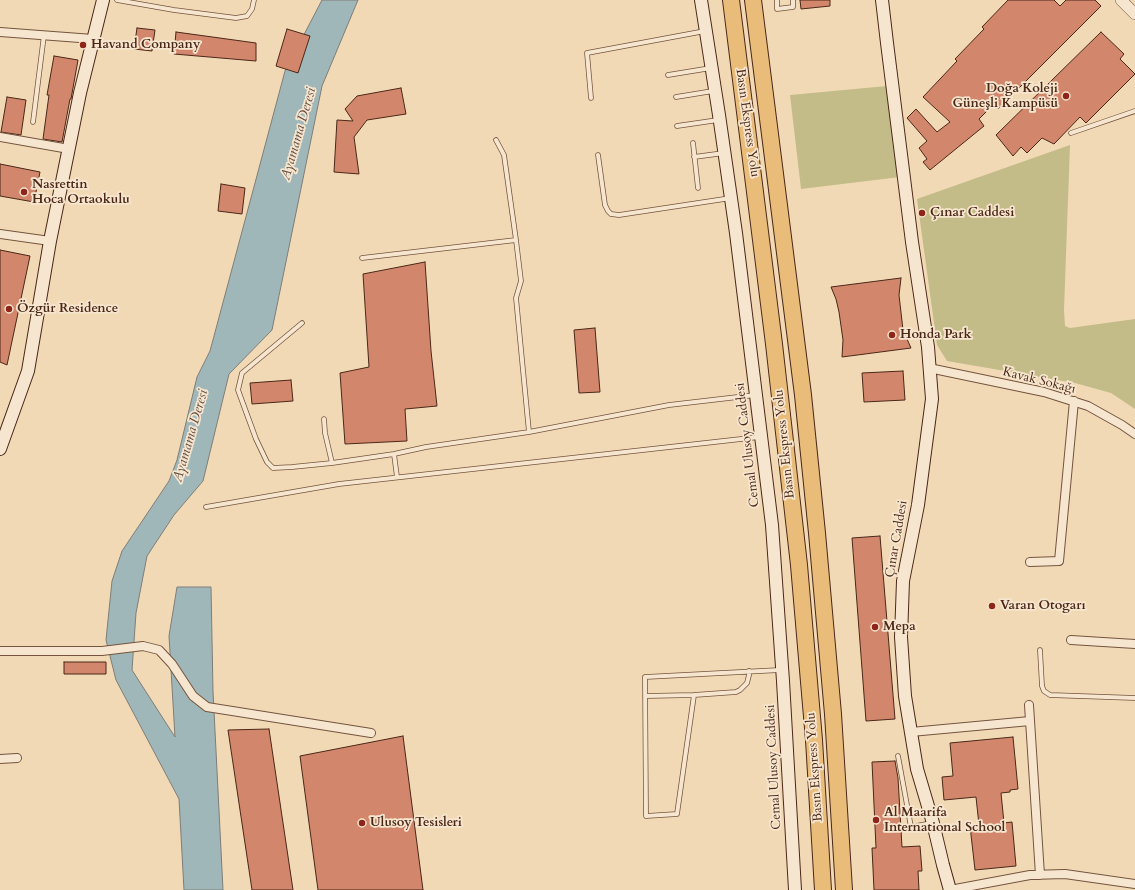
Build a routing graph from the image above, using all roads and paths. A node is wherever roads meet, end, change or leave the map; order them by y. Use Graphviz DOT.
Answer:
graph roads {
  1 [pos="102,0"];
  2 [pos="117,0"];
  3 [pos="254,0"];
  4 [pos="701,0"];
  5 [pos="720,0"];
  6 [pos="731,0"];
  7 [pos="753,0"];
  8 [pos="763,0"];
  9 [pos="777,0"];
  10 [pos="792,0"];
  11 [pos="882,0"];
  12 [pos="1121,0"];
  13 [pos="1135,14"];
  14 [pos="706,31"];
  15 [pos="0,32"];
  16 [pos="44,35"];
  17 [pos="93,39"];
  18 [pos="738,60"];
  19 [pos="712,68"];
  20 [pos="668,75"];
  21 [pos="715,91"];
  22 [pos="676,97"];
  23 [pos="591,98"];
  24 [pos="766,102"];
  25 [pos="1135,111"];
  26 [pos="720,120"];
  27 [pos="33,122"];
  28 [pos="677,126"];
  29 [pos="1071,133"];
  30 [pos="0,137"];
  31 [pos="496,140"];
  32 [pos="692,143"];
  33 [pos="69,150"];
  34 [pos="724,153"];
  35 [pos="598,155"];
  36 [pos="694,157"];
  37 [pos="698,188"];
  38 [pos="731,198"];
  39 [pos="0,234"];
  40 [pos="516,240"];
  41 [pos="50,241"];
  42 [pos="362,258"];
  43 [pos="302,323"];
  44 [pos="930,368"];
  45 [pos="756,395"];
  46 [pos="1074,401"];
  47 [pos="324,419"];
  48 [pos="528,432"];
  49 [pos="1135,434"];
  50 [pos="760,437"];
  51 [pos="0,449"];
  52 [pos="394,454"];
  53 [pos="332,463"];
  54 [pos="397,477"];
  55 [pos="206,507"];
  56 [pos="1030,562"];
  57 [pos="1071,640"];
  58 [pos="1135,644"];
  59 [pos="1040,650"];
  60 [pos="0,651"];
  61 [pos="782,670"];
  62 [pos="749,671"];
  63 [pos="694,695"];
  64 [pos="645,696"];
  65 [pos="1135,698"];
  66 [pos="1029,705"];
  67 [pos="1030,721"];
  68 [pos="911,732"];
  69 [pos="371,734"];
  70 [pos="898,756"];
  71 [pos="17,758"];
  72 [pos="0,759"];
  73 [pos="933,823"];
  74 [pos="1040,875"];
  75 [pos="1135,884"];
  76 [pos="976,888"];
  77 [pos="795,890"];
  78 [pos="823,890"];
  79 [pos="844,890"];
  80 [pos="950,890"];
  1 -- 17 [label="main road"];
  2 -- 3 [label="lane"];
  4 -- 14 [label="main road, Cemal Ulusoy Caddesi"];
  5 -- 18 [label="highway"];
  6 -- 18 [label="highway, Basın Ekspress Yolu"];
  7 -- 24 [label="highway, Basın Ekspress Yolu"];
  8 -- 24 [label="highway"];
  9 -- 10 [label="lane"];
  11 -- 44 [label="main road, Çınar Caddesi"];
  12 -- 13 [label="street"];
  14 -- 19 [label="main road, Cemal Ulusoy Caddesi"];
  14 -- 23 [label="lane"];
  15 -- 16 [label="street"];
  16 -- 17 [label="street"];
  16 -- 27 [label="lane"];
  17 -- 33 [label="main road"];
  18 -- 78 [label="highway, Basın Ekspress Yolu"];
  19 -- 20 [label="lane"];
  19 -- 21 [label="main road, Cemal Ulusoy Caddesi"];
  21 -- 22 [label="lane"];
  21 -- 26 [label="main road, Cemal Ulusoy Caddesi"];
  24 -- 79 [label="highway, Basın Ekspress Yolu"];
  25 -- 29 [label="lane"];
  26 -- 28 [label="lane"];
  26 -- 34 [label="main road, Cemal Ulusoy Caddesi"];
  30 -- 33 [label="street"];
  31 -- 40 [label="lane"];
  32 -- 36 [label="lane"];
  33 -- 41 [label="main road"];
  34 -- 36 [label="lane"];
  34 -- 38 [label="main road, Cemal Ulusoy Caddesi"];
  35 -- 38 [label="lane"];
  36 -- 37 [label="lane"];
  38 -- 45 [label="main road, Cemal Ulusoy Caddesi"];
  39 -- 41 [label="street"];
  40 -- 42 [label="lane"];
  40 -- 48 [label="lane"];
  41 -- 51 [label="main road"];
  43 -- 53 [label="lane"];
  44 -- 46 [label="street, Kavak Sokağı"];
  44 -- 68 [label="main road, Çınar Caddesi"];
  45 -- 48 [label="lane"];
  45 -- 50 [label="main road, Cemal Ulusoy Caddesi"];
  46 -- 49 [label="street, Kavak Sokağı"];
  46 -- 56 [label="street"];
  47 -- 53 [label="lane"];
  48 -- 52 [label="lane"];
  50 -- 54 [label="lane"];
  50 -- 61 [label="main road, Cemal Ulusoy Caddesi"];
  52 -- 53 [label="lane"];
  52 -- 54 [label="lane"];
  54 -- 55 [label="lane"];
  57 -- 58 [label="street"];
  59 -- 65 [label="lane"];
  60 -- 69 [label="street"];
  61 -- 62 [label="lane"];
  61 -- 77 [label="main road, Cemal Ulusoy Caddesi"];
  62 -- 63 [label="lane"];
  62 -- 64 [label="lane"];
  63 -- 64 [label="lane"];
  63 -- 64 [label="lane"];
  66 -- 67 [label="street"];
  67 -- 68 [label="street"];
  67 -- 74 [label="street"];
  68 -- 73 [label="main road, Çınar Caddesi"];
  70 -- 73 [label="lane"];
  71 -- 72 [label="street"];
  73 -- 80 [label="main road, Çınar Caddesi"];
  74 -- 75 [label="street"];
  74 -- 76 [label="street"];
  76 -- 80 [label="street"];
}
